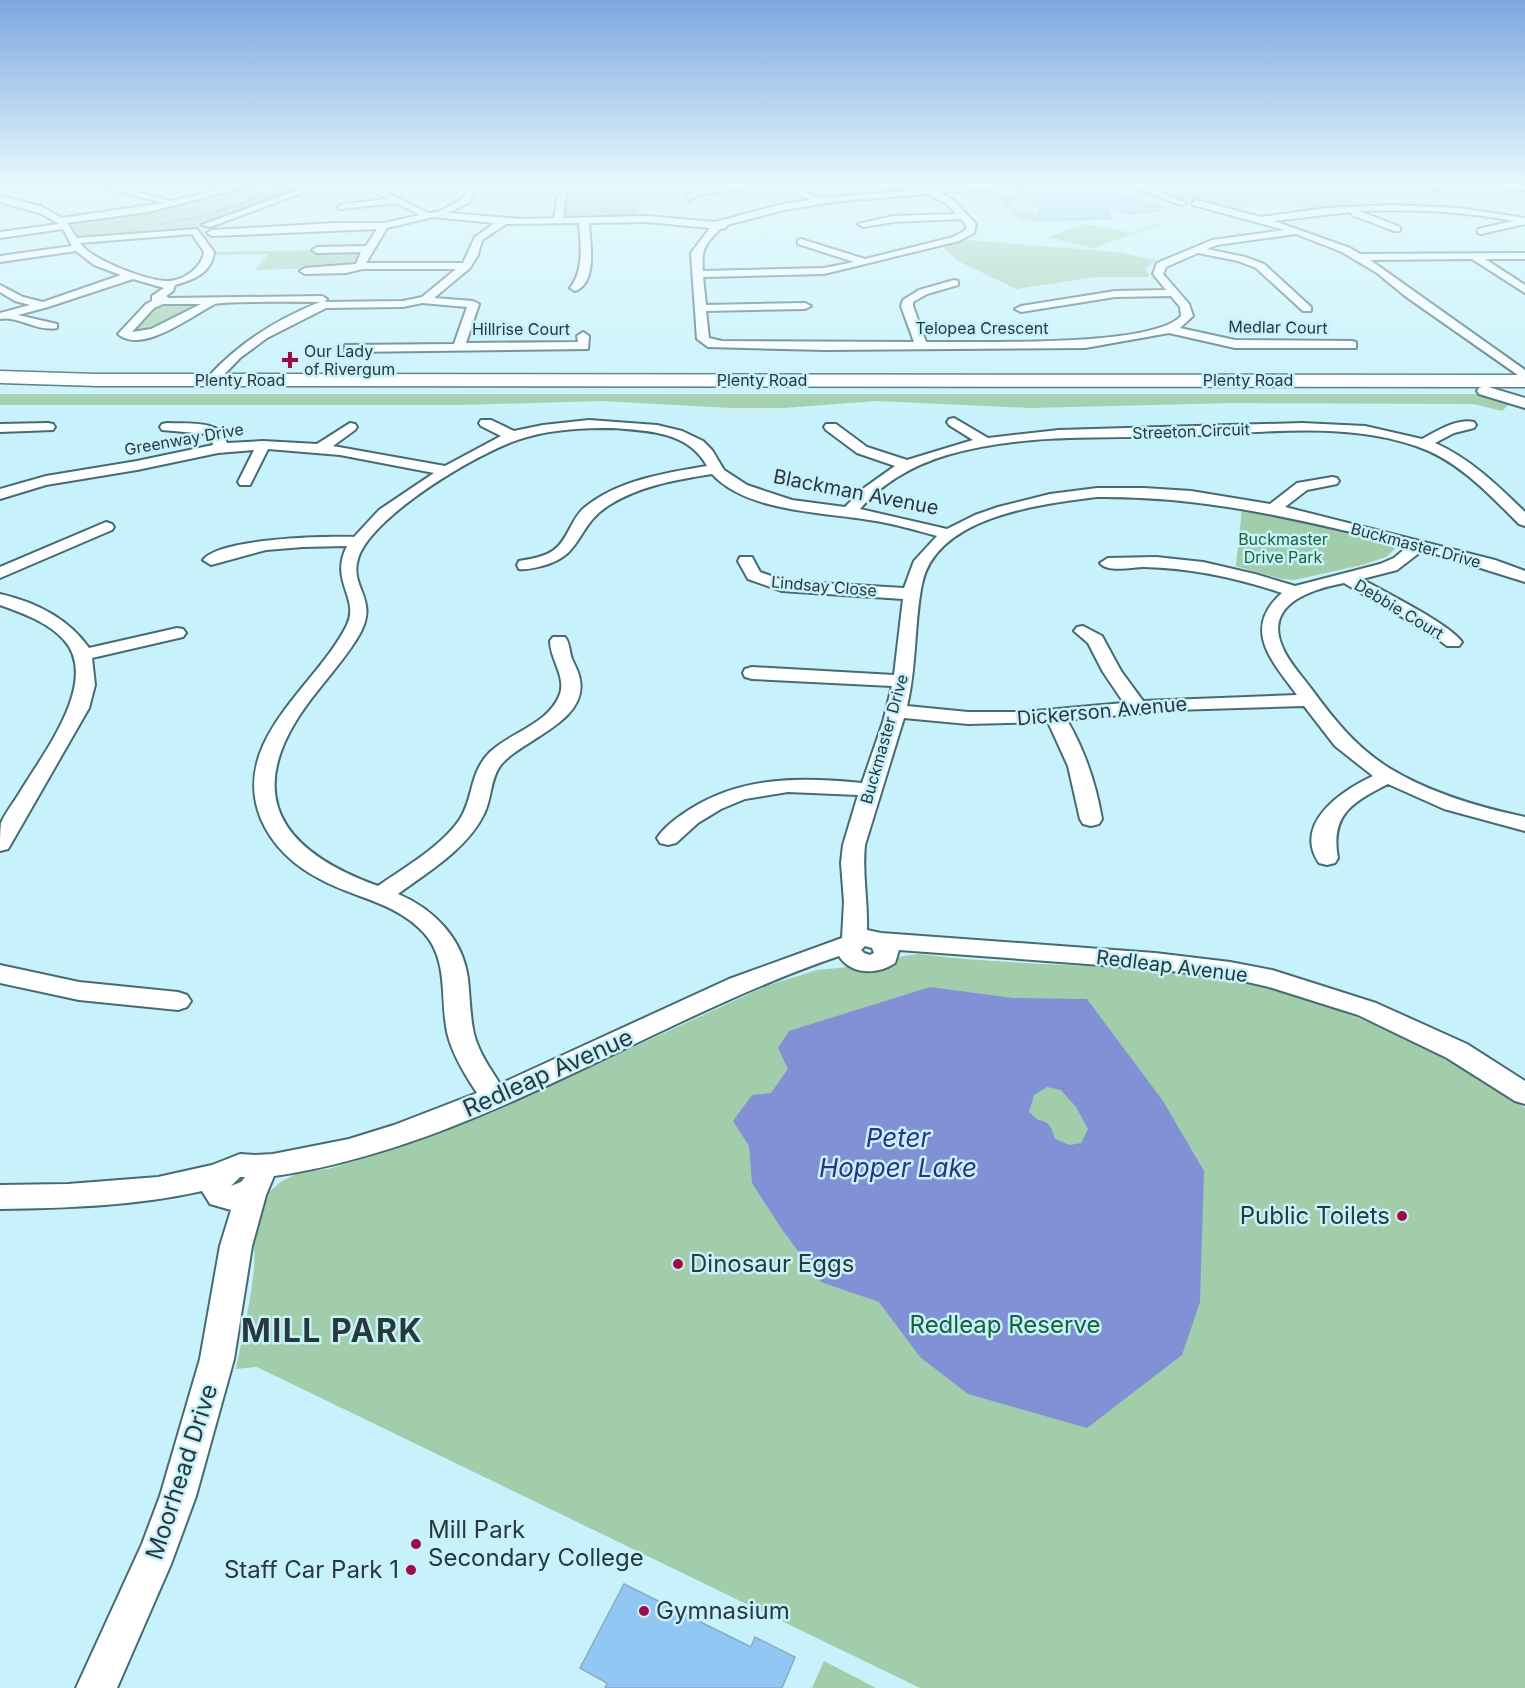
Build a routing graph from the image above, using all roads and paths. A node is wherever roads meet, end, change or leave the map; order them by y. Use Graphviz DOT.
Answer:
graph roads {
  1 [pos="98,263"];
  2 [pos="206,263"];
  3 [pos="360,263"];
  4 [pos="468,263"];
  5 [pos="585,263"];
  6 [pos="697,263"];
  7 [pos="866,263"];
  8 [pos="1165,263"];
  9 [pos="1251,263"];
  10 [pos="1367,263"];
  11 [pos="1484,263"];
  12 [pos="362,266"];
  13 [pos="466,266"];
  14 [pos="304,271"];
  15 [pos="698,274"];
  16 [pos="130,276"];
  17 [pos="14,282"];
  18 [pos="172,283"];
  19 [pos="954,283"];
  20 [pos="0,286"];
  21 [pos="575,288"];
  22 [pos="1525,290"];
  23 [pos="1174,293"];
  24 [pos="162,300"];
  25 [pos="216,300"];
  26 [pos="423,300"];
  27 [pos="319,304"];
  28 [pos="44,305"];
  29 [pos="805,306"];
  30 [pos="700,308"];
  31 [pos="1021,309"];
  32 [pos="1307,309"];
  33 [pos="4,316"];
  34 [pos="54,326"];
  35 [pos="275,329"];
  36 [pos="1169,329"];
  37 [pos="1466,335"];
  38 [pos="585,344"];
  39 [pos="921,345"];
  40 [pos="1352,345"];
  41 [pos="459,346"];
  42 [pos="350,347"];
  43 [pos="1496,355"];
  44 [pos="1525,368"];
  45 [pos="0,377"];
  46 [pos="218,385"];
  47 [pos="1522,388"];
  48 [pos="0,389"];
  49 [pos="954,422"];
  50 [pos="486,423"];
  51 [pos="1469,425"];
  52 [pos="48,426"];
  53 [pos="350,426"];
  54 [pos="167,427"];
  55 [pos="831,427"];
  56 [pos="0,428"];
  57 [pos="513,436"];
  58 [pos="985,442"];
  59 [pos="1423,444"];
  60 [pos="262,445"];
  61 [pos="322,447"];
  62 [pos="221,448"];
  63 [pos="906,465"];
  64 [pos="716,469"];
  65 [pos="447,471"];
  66 [pos="1332,481"];
  67 [pos="245,482"];
  68 [pos="2,492"];
  69 [pos="1275,508"];
  70 [pos="849,512"];
  71 [pos="1525,521"];
  72 [pos="106,527"];
  73 [pos="949,534"];
  74 [pos="359,542"];
  75 [pos="1419,544"];
  76 [pos="211,560"];
  77 [pos="746,561"];
  78 [pos="1108,563"];
  79 [pos="525,565"];
  80 [pos="0,573"];
  81 [pos="1523,573"];
  82 [pos="1346,577"];
  83 [pos="1295,592"];
  84 [pos="912,594"];
  85 [pos="0,599"];
  86 [pos="1083,631"];
  87 [pos="177,633"];
  88 [pos="558,641"];
  89 [pos="1453,642"];
  90 [pos="83,655"];
  91 [pos="752,673"];
  92 [pos="903,681"];
  93 [pos="1310,700"];
  94 [pos="1137,707"];
  95 [pos="895,711"];
  96 [pos="1055,716"];
  97 [pos="1388,776"];
  98 [pos="871,790"];
  99 [pos="1092,819"];
  100 [pos="1525,824"];
  101 [pos="668,838"];
  102 [pos="0,844"];
  103 [pos="1327,858"];
  104 [pos="382,894"];
  105 [pos="868,947"];
  106 [pos="0,974"];
  107 [pos="178,1001"];
  108 [pos="1525,1094"];
  109 [pos="495,1098"];
  110 [pos="237,1185"];
  111 [pos="0,1197"];
  112 [pos="96,1688"];
  1 -- 16 [label="street"];
  2 -- 18 [label="street"];
  3 -- 12 [label="street"];
  4 -- 13 [label="street"];
  5 -- 21 [label="street"];
  6 -- 15 [label="street, Telopea Crescent"];
  7 -- 15 [label="street"];
  8 -- 23 [label="street"];
  9 -- 32 [label="street"];
  10 -- 37 [label="street"];
  11 -- 22 [label="street"];
  12 -- 13 [label="street"];
  12 -- 14 [label="street"];
  13 -- 26 [label="street"];
  15 -- 30 [label="street, Telopea Crescent"];
  16 -- 18 [label="street"];
  16 -- 28 [label="street"];
  17 -- 20 [label="street"];
  18 -- 24 [label="street"];
  19 -- 39 [label="street"];
  20 -- 28 [label="street"];
  23 -- 31 [label="street"];
  23 -- 36 [label="street"];
  24 -- 25 [label="street"];
  24 -- 25 [label="street"];
  25 -- 27 [label="street"];
  26 -- 27 [label="street"];
  26 -- 41 [label="street, Hillrise Court"];
  27 -- 35 [label="street"];
  28 -- 33 [label="street"];
  29 -- 30 [label="street"];
  30 -- 39 [label="street, Telopea Crescent"];
  33 -- 34 [label="street"];
  35 -- 46 [label="street"];
  35 -- 46 [label="street"];
  36 -- 39 [label="street, Telopea Crescent"];
  36 -- 40 [label="street, Medlar Court"];
  37 -- 43 [label="street"];
  37 -- 47 [label="street"];
  38 -- 41 [label="street, Hillrise Court"];
  41 -- 42 [label="street, Hillrise Court"];
  43 -- 44 [label="street"];
  43 -- 47 [label="street"];
  45 -- 46 [label="highway, Plenty Road"];
  46 -- 47 [label="highway, Plenty Road"];
  46 -- 47 [label="highway, Plenty Road"];
  46 -- 48 [label="highway, Plenty Road"];
  49 -- 58 [label="street"];
  50 -- 57 [label="street"];
  51 -- 59 [label="street"];
  52 -- 56 [label="street"];
  53 -- 61 [label="street"];
  54 -- 62 [label="street"];
  55 -- 63 [label="street"];
  57 -- 64 [label="street, Blackman Avenue"];
  57 -- 65 [label="street, Blackman Avenue"];
  58 -- 59 [label="street, Streeton Circuit"];
  58 -- 63 [label="street, Streeton Circuit"];
  59 -- 71 [label="street, Streeton Circuit"];
  60 -- 61 [label="street, Greenway Drive"];
  60 -- 62 [label="street, Greenway Drive"];
  60 -- 67 [label="street"];
  61 -- 65 [label="street, Greenway Drive"];
  62 -- 68 [label="street, Greenway Drive"];
  63 -- 70 [label="street, Streeton Circuit"];
  64 -- 70 [label="street, Blackman Avenue"];
  64 -- 79 [label="street"];
  65 -- 74 [label="street, Blackman Avenue"];
  66 -- 69 [label="street"];
  69 -- 73 [label="street, Buckmaster Drive"];
  69 -- 75 [label="street, Buckmaster Drive"];
  70 -- 73 [label="street, Blackman Avenue"];
  72 -- 80 [label="street"];
  73 -- 84 [label="street, Buckmaster Drive"];
  74 -- 76 [label="street"];
  74 -- 104 [label="street, Blackman Avenue"];
  75 -- 81 [label="street, Buckmaster Drive"];
  75 -- 82 [label="street"];
  77 -- 84 [label="street, Lindsay Close"];
  78 -- 83 [label="street"];
  82 -- 83 [label="street"];
  82 -- 89 [label="street, Debbie Court"];
  83 -- 93 [label="street"];
  84 -- 92 [label="street, Buckmaster Drive"];
  85 -- 90 [label="street"];
  86 -- 94 [label="street"];
  87 -- 90 [label="street"];
  88 -- 104 [label="street"];
  90 -- 102 [label="street"];
  91 -- 92 [label="street"];
  92 -- 95 [label="street, Buckmaster Drive"];
  93 -- 94 [label="street, Dickerson Avenue"];
  93 -- 97 [label="street"];
  94 -- 96 [label="street, Dickerson Avenue"];
  95 -- 96 [label="street, Dickerson Avenue"];
  95 -- 98 [label="street, Buckmaster Drive"];
  96 -- 99 [label="street"];
  97 -- 100 [label="street"];
  97 -- 103 [label="street"];
  98 -- 101 [label="street"];
  98 -- 105 [label="street, Buckmaster Drive"];
  104 -- 109 [label="street, Blackman Avenue"];
  105 -- 108 [label="street, Redleap Avenue"];
  105 -- 109 [label="street, Redleap Avenue"];
  106 -- 107 [label="street"];
  109 -- 110 [label="street, Redleap Avenue"];
  110 -- 111 [label="street, Redleap Avenue"];
  110 -- 112 [label="street, Moorhead Drive"];
}
